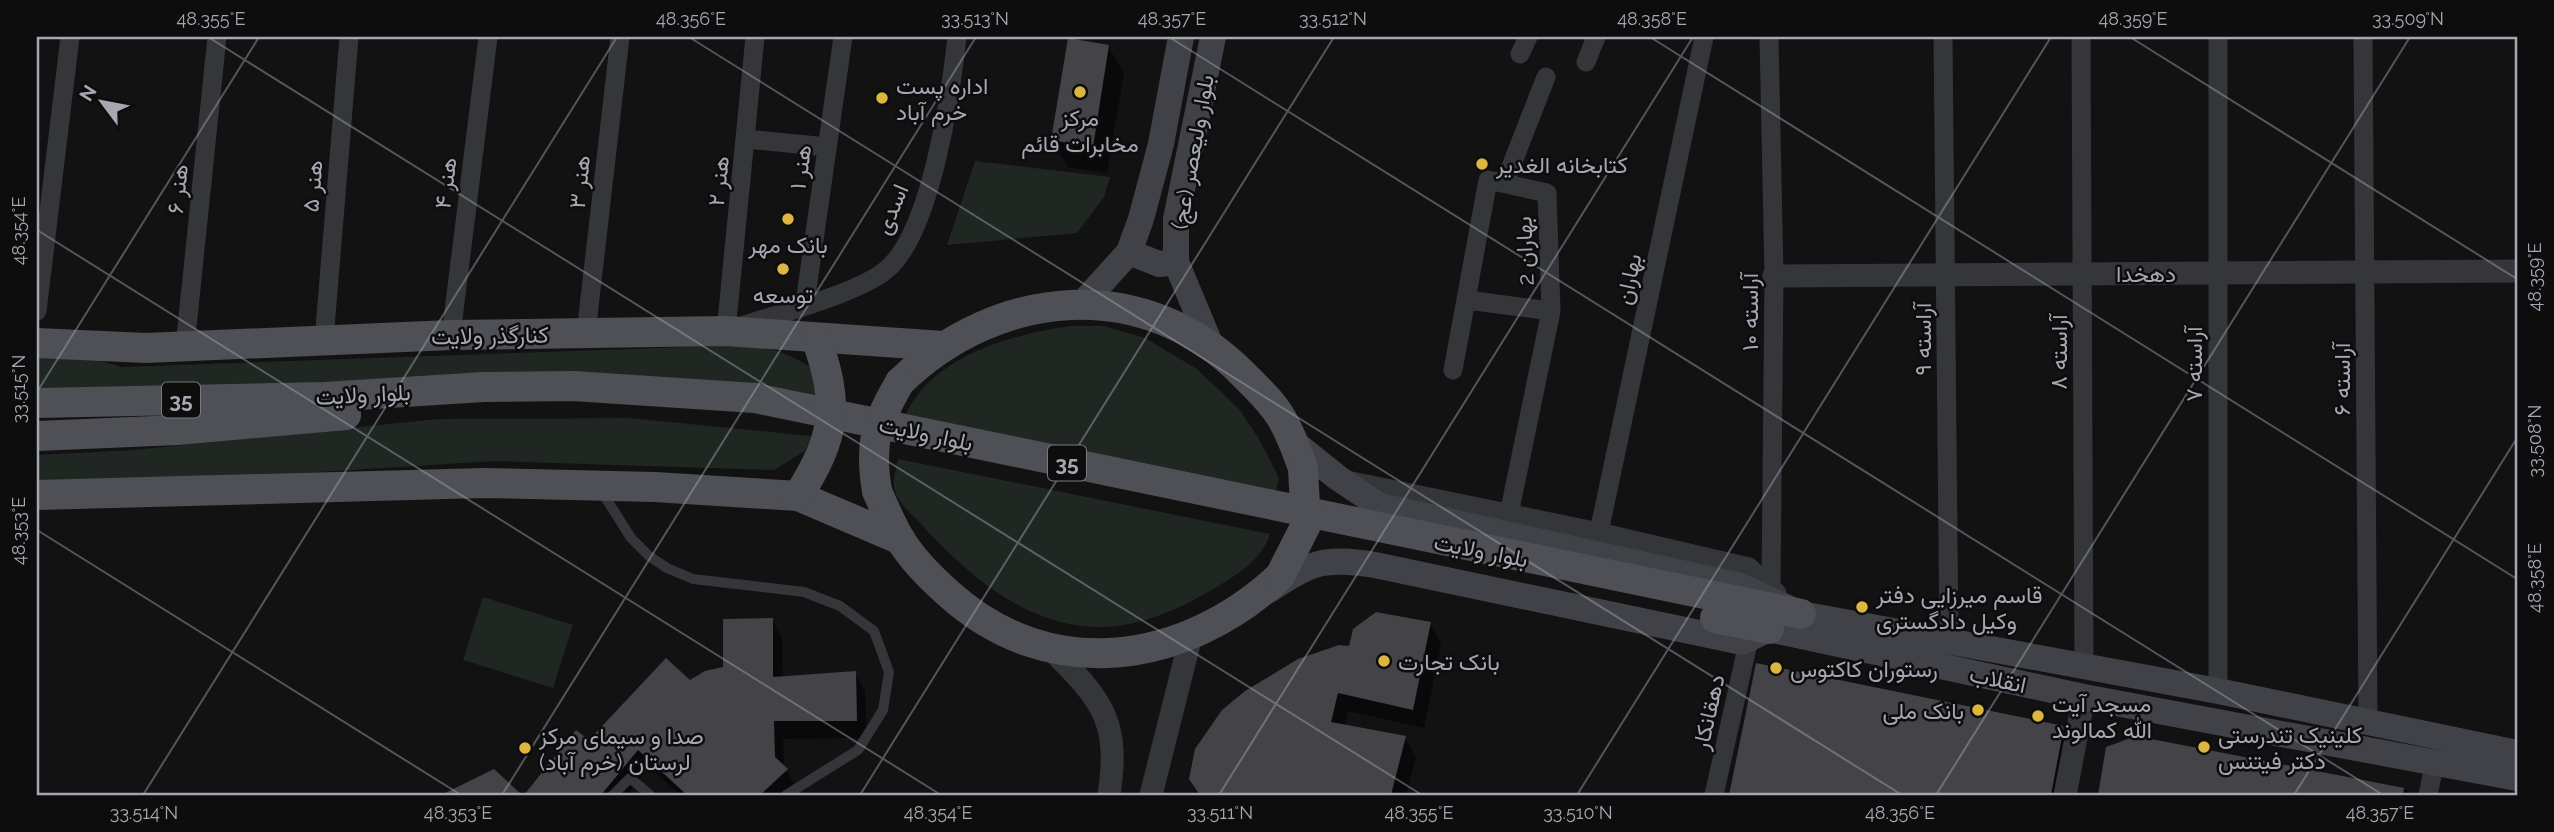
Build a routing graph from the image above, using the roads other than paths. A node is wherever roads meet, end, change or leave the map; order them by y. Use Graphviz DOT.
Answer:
graph roads {
  1 [pos="69,37"];
  2 [pos="217,37"];
  3 [pos="349,37"];
  4 [pos="488,37"];
  5 [pos="620,37"];
  6 [pos="755,37"];
  7 [pos="843,37"];
  8 [pos="957,37"];
  9 [pos="1181,37"];
  10 [pos="1213,37"];
  11 [pos="1596,37"];
  12 [pos="1704,37"];
  13 [pos="1769,37"];
  14 [pos="1943,37"];
  15 [pos="2081,37"];
  16 [pos="2218,37"];
  17 [pos="2363,37"];
  18 [pos="1586,62"];
  19 [pos="1546,77"];
  20 [pos="747,139"];
  21 [pos="827,148"];
  22 [pos="1505,182"];
  23 [pos="1129,252"];
  24 [pos="1176,262"];
  25 [pos="2517,271"];
  26 [pos="2365,272"];
  27 [pos="2218,273"];
  28 [pos="2082,274"];
  29 [pos="1946,275"];
  30 [pos="1774,276"];
  31 [pos="1467,300"];
  32 [pos="806,303"];
  33 [pos="1082,304"];
  34 [pos="37,311"];
  35 [pos="1551,311"];
  36 [pos="726,331"];
  37 [pos="586,333"];
  38 [pos="451,335"];
  39 [pos="816,338"];
  40 [pos="324,340"];
  41 [pos="37,343"];
  42 [pos="185,346"];
  43 [pos="943,346"];
  44 [pos="1211,346"];
  45 [pos="1453,370"];
  46 [pos="37,403"];
  47 [pos="37,436"];
  48 [pos="1292,441"];
  49 [pos="1338,478"];
  50 [pos="597,485"];
  51 [pos="37,495"];
  52 [pos="798,496"];
  53 [pos="1509,514"];
  54 [pos="1600,532"];
  55 [pos="901,540"];
  56 [pos="1771,587"];
  57 [pos="1258,596"];
  58 [pos="1801,614"];
  59 [pos="1759,634"];
  60 [pos="1191,636"];
  61 [pos="1949,642"];
  62 [pos="1053,651"];
  63 [pos="2084,668"];
  64 [pos="2218,691"];
  65 [pos="2084,697"];
  66 [pos="2368,721"];
  67 [pos="2517,752"];
  68 [pos="2435,761"];
  69 [pos="2517,778"];
  70 [pos="613,795"];
  71 [pos="650,795"];
  72 [pos="786,795"];
  73 [pos="1109,795"];
  74 [pos="1151,795"];
  75 [pos="1714,795"];
  76 [pos="2065,795"];
  77 [pos="2428,795"];
  1 -- 34 [label="street"];
  2 -- 42 [label="street, هنر ۶"];
  3 -- 40 [label="street, هنر ۵"];
  4 -- 38 [label="street, هنر ۴"];
  5 -- 37 [label="street, هنر ۳"];
  6 -- 20 [label="street, هنر ۲"];
  7 -- 21 [label="street, هنر ۱"];
  8 -- 32 [label="street, اسدی"];
  9 -- 23 [label="main road, بلوار ولیعصر (عج)"];
  10 -- 24 [label="main road, بلوار ولیعصر (عج)"];
  11 -- 18 [label="street"];
  12 -- 54 [label="street, بهاران"];
  13 -- 30 [label="street, آراسته ۱۰"];
  14 -- 29 [label="street, آراسته ۹"];
  15 -- 28 [label="street, آراسته ۸"];
  16 -- 27 [label="street, آراسته ۷"];
  17 -- 26 [label="street, آراسته ۶"];
  19 -- 22 [label="street"];
  20 -- 21 [label="street"];
  20 -- 36 [label="street, هنر ۲"];
  21 -- 32 [label="street, هنر ۱"];
  22 -- 31 [label="street, بهاران 2"];
  22 -- 35 [label="street, بهاران 2"];
  23 -- 24 [label="main road"];
  23 -- 33 [label="main road, بلوار ولیعصر (عج)"];
  24 -- 44 [label="main road, بلوار ولیعصر (عج)"];
  25 -- 26 [label="street, دهخدا"];
  26 -- 27 [label="street, دهخدا"];
  26 -- 66 [label="street, آراسته ۶"];
  27 -- 28 [label="street, دهخدا"];
  27 -- 64 [label="street, آراسته ۷"];
  28 -- 29 [label="street, دهخدا"];
  28 -- 63 [label="street, آراسته ۸"];
  29 -- 30 [label="street, دهخدا"];
  29 -- 61 [label="street, آراسته ۹"];
  30 -- 56 [label="street, آراسته ۱۰"];
  31 -- 35 [label="street"];
  31 -- 45 [label="street, بهاران 2"];
  32 -- 36 [label="street, اسدی"];
  33 -- 43 [label="main road"];
  33 -- 44 [label="main road"];
  35 -- 53 [label="street, بهاران 2"];
  36 -- 37 [label="main road, کنارگذر ولایت"];
  36 -- 39 [label="main road, کنارگذر ولایت"];
  37 -- 38 [label="main road, کنارگذر ولایت"];
  38 -- 40 [label="main road, کنارگذر ولایت"];
  39 -- 43 [label="main road, کنارگذر ولایت"];
  39 -- 52 [label="main road, bridge"];
  40 -- 42 [label="main road, کنارگذر ولایت"];
  41 -- 42 [label="main road, کنارگذر ولایت"];
  43 -- 55 [label="main road, bridge"];
  44 -- 48 [label="main road"];
  46 -- 58 [label="main road, بلوار ولایت / 35"];
  47 -- 59 [label="main road, بلوار ولایت / 35"];
  48 -- 49 [label="main road, انقلاب"];
  48 -- 57 [label="main road, bridge"];
  49 -- 53 [label="street"];
  49 -- 58 [label="main road, انقلاب"];
  50 -- 51 [label="main road"];
  50 -- 52 [label="main road"];
  50 -- 72 [label="lane"];
  52 -- 55 [label="main road"];
  53 -- 54 [label="street"];
  54 -- 56 [label="street"];
  55 -- 62 [label="main road"];
  56 -- 58 [label="street"];
  57 -- 59 [label="main road, انقلاب"];
  57 -- 60 [label="main road"];
  58 -- 61 [label="main road, انقلاب / 35"];
  59 -- 65 [label="main road, انقلاب / 35"];
  59 -- 75 [label="street, دهقانکار"];
  60 -- 62 [label="main road"];
  60 -- 74 [label="street"];
  61 -- 63 [label="main road, انقلاب / 35"];
  62 -- 73 [label="street"];
  63 -- 64 [label="main road, انقلاب / 35"];
  64 -- 66 [label="main road, انقلاب / 35"];
  65 -- 68 [label="main road, انقلاب / 35"];
  65 -- 76 [label="street"];
  66 -- 67 [label="main road, انقلاب / 35"];
  68 -- 69 [label="main road, انقلاب / 35"];
  68 -- 77 [label="street"];
  70 -- 71 [label="lane"];
}
